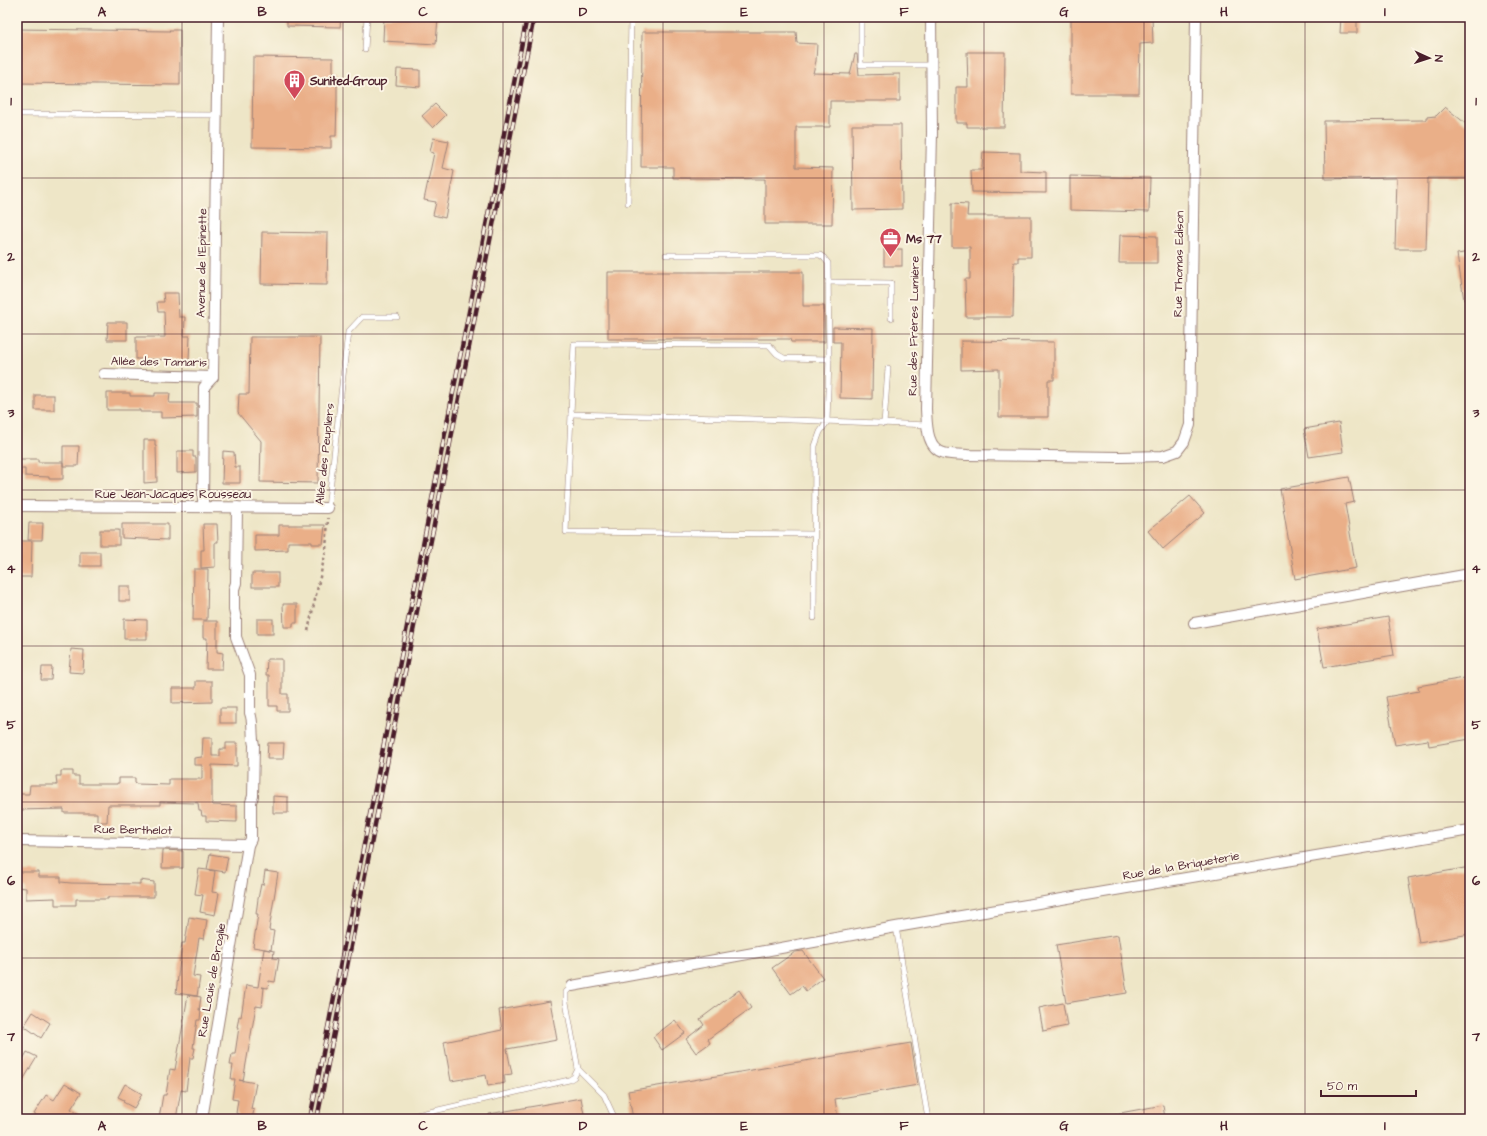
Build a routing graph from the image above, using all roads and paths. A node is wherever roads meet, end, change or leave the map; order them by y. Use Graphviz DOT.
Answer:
graph roads {
  1 [pos="218,17"];
  2 [pos="367,17"];
  3 [pos="631,17"];
  4 [pos="931,17"];
  5 [pos="1196,17"];
  6 [pos="861,18"];
  7 [pos="365,49"];
  8 [pos="932,64"];
  9 [pos="17,114"];
  10 [pos="217,115"];
  11 [pos="628,203"];
  12 [pos="666,255"];
  13 [pos="828,282"];
  14 [pos="397,317"];
  15 [pos="891,318"];
  16 [pos="829,358"];
  17 [pos="888,368"];
  18 [pos="104,374"];
  19 [pos="213,377"];
  20 [pos="571,414"];
  21 [pos="827,422"];
  22 [pos="884,424"];
  23 [pos="928,425"];
  24 [pos="1120,457"];
  25 [pos="17,506"];
  26 [pos="203,507"];
  27 [pos="237,507"];
  28 [pos="328,508"];
  29 [pos="814,534"];
  30 [pos="1470,574"];
  31 [pos="814,618"];
  32 [pos="1194,623"];
  33 [pos="308,631"];
  34 [pos="1470,830"];
  35 [pos="17,841"];
  36 [pos="248,845"];
  37 [pos="896,927"];
  38 [pos="572,986"];
  39 [pos="578,1069"];
  40 [pos="202,1119"];
  41 [pos="399,1119"];
  42 [pos="615,1119"];
  43 [pos="928,1119"];
  1 -- 10 [label="street, Avenue de l'Epinette"];
  2 -- 7 [label="lane"];
  3 -- 11 [label="lane"];
  4 -- 8 [label="street, Rue des Frères Lumière"];
  5 -- 24 [label="street, Rue Thomas Edison"];
  6 -- 8 [label="lane"];
  8 -- 23 [label="street, Rue des Frères Lumière"];
  9 -- 10 [label="lane"];
  10 -- 19 [label="street, Avenue de l'Epinette"];
  12 -- 13 [label="lane"];
  13 -- 15 [label="lane"];
  13 -- 16 [label="lane"];
  14 -- 28 [label="lane, Allée des Peupliers"];
  16 -- 20 [label="lane"];
  16 -- 21 [label="lane"];
  17 -- 22 [label="lane"];
  18 -- 19 [label="street, Allée des Tamaris"];
  19 -- 26 [label="street, Avenue de l'Epinette"];
  20 -- 21 [label="lane"];
  20 -- 29 [label="lane"];
  21 -- 22 [label="lane"];
  21 -- 29 [label="lane"];
  22 -- 23 [label="lane"];
  23 -- 24 [label="street, Rue des Frères Lumière"];
  25 -- 26 [label="street, Rue Jean-Jacques Rousseau"];
  26 -- 27 [label="street, Rue Jean-Jacques Rousseau"];
  27 -- 28 [label="street, Rue Jean-Jacques Rousseau"];
  27 -- 36 [label="street, Rue Louis de Broglie"];
  28 -- 33 [label="path, Allée des Peupliers"];
  29 -- 31 [label="lane"];
  30 -- 32 [label="street"];
  34 -- 37 [label="street, Rue de la Briqueterie"];
  35 -- 36 [label="street, Rue Berthelot"];
  36 -- 40 [label="street, Rue Louis de Broglie"];
  37 -- 38 [label="street, Rue de la Briqueterie"];
  37 -- 43 [label="lane"];
  38 -- 39 [label="lane"];
  39 -- 41 [label="lane"];
  39 -- 42 [label="lane"];
}
